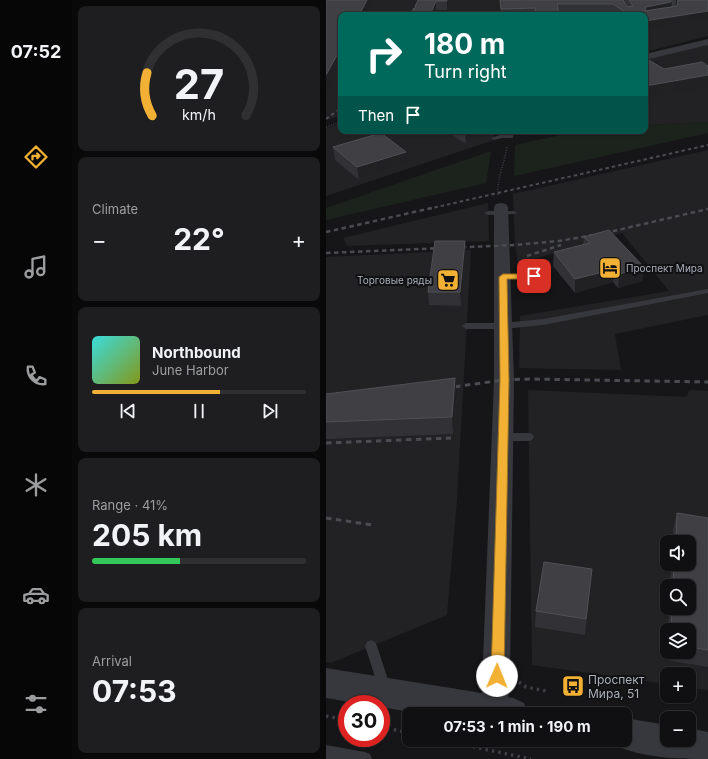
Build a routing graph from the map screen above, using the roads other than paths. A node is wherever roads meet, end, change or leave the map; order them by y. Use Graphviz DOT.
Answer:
graph roads {
  1 [pos="674,0"];
  2 [pos="648,17"];
  3 [pos="708,42"];
  4 [pos="648,56"];
  5 [pos="508,134"];
  6 [pos="494,138"];
  7 [pos="501,211"];
  8 [pos="534,276"];
  9 [pos="503,277"];
  10 [pos="708,291"];
  11 [pos="466,326"];
  12 [pos="504,326"];
  13 [pos="503,437"];
  14 [pos="529,437"];
  15 [pos="371,646"];
  16 [pos="326,683"];
  17 [pos="386,693"];
  18 [pos="473,707"];
  19 [pos="503,707"];
  20 [pos="632,735"];
  21 [pos="708,748"];
  22 [pos="326,752"];
  23 [pos="365,759"];
  1 -- 2 [label="lane"];
  3 -- 4 [label="street"];
  5 -- 6 [label="lane"];
  7 -- 9 [label="street"];
  8 -- 9 [label="lane"];
  9 -- 12 [label="street"];
  10 -- 12 [label="lane"];
  11 -- 12 [label="lane"];
  12 -- 13 [label="street"];
  13 -- 14 [label="lane"];
  13 -- 19 [label="street"];
  15 -- 17 [label="lane"];
  16 -- 17 [label="street"];
  17 -- 18 [label="street"];
  20 -- 21 [label="street"];
  22 -- 23 [label="lane"];
}
